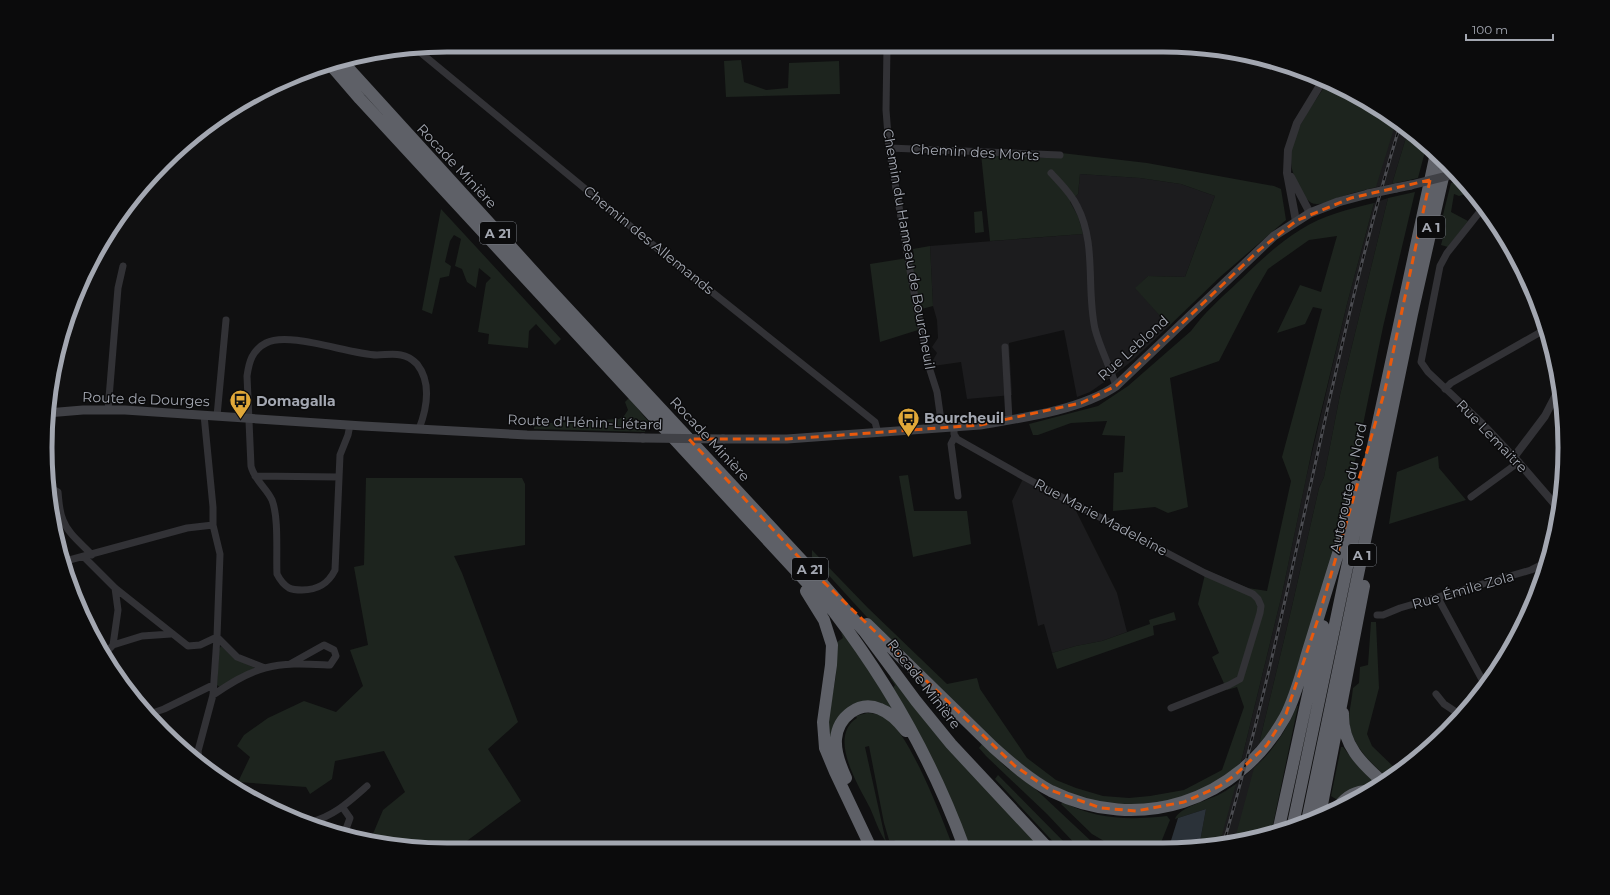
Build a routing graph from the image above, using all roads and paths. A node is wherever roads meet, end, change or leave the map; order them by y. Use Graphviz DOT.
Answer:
graph roads {
  1 [pos="887,52"];
  2 [pos="422,53"];
  3 [pos="345,65"];
  4 [pos="333,69"];
  5 [pos="1320,85"];
  6 [pos="889,148"];
  7 [pos="1060,156"];
  8 [pos="1434,161"];
  9 [pos="1287,168"];
  10 [pos="1445,171"];
  11 [pos="1051,173"];
  12 [pos="1449,175"];
  13 [pos="1480,212"];
  14 [pos="1310,213"];
  15 [pos="1296,221"];
  16 [pos="122,266"];
  17 [pos="1418,290"];
  18 [pos="226,320"];
  19 [pos="1541,332"];
  20 [pos="1005,347"];
  21 [pos="1116,386"];
  22 [pos="1445,389"];
  23 [pos="1385,390"];
  24 [pos="1555,397"];
  25 [pos="108,410"];
  26 [pos="54,412"];
  27 [pos="204,415"];
  28 [pos="217,416"];
  29 [pos="249,418"];
  30 [pos="1009,420"];
  31 [pos="350,425"];
  32 [pos="364,426"];
  33 [pos="942,428"];
  34 [pos="419,429"];
  35 [pos="878,432"];
  36 [pos="954,432"];
  37 [pos="1516,459"];
  38 [pos="255,476"];
  39 [pos="339,477"];
  40 [pos="54,490"];
  41 [pos="958,496"];
  42 [pos="1471,497"];
  43 [pos="1554,503"];
  44 [pos="213,525"];
  45 [pos="1342,541"];
  46 [pos="771,542"];
  47 [pos="92,554"];
  48 [pos="84,557"];
  49 [pos="68,561"];
  50 [pos="1540,565"];
  51 [pos="808,567"];
  52 [pos="115,588"];
  53 [pos="1438,598"];
  54 [pos="1377,615"];
  55 [pos="171,634"];
  56 [pos="217,637"];
  57 [pos="113,645"];
  58 [pos="108,650"];
  59 [pos="290,664"];
  60 [pos="265,668"];
  61 [pos="1482,680"];
  62 [pos="1346,684"];
  63 [pos="213,685"];
  64 [pos="1436,694"];
  65 [pos="213,695"];
  66 [pos="1171,708"];
  67 [pos="154,712"];
  68 [pos="1456,712"];
  69 [pos="921,748"];
  70 [pos="198,751"];
  71 [pos="198,754"];
  72 [pos="1379,778"];
  73 [pos="367,786"];
  74 [pos="343,808"];
  75 [pos="1321,810"];
  76 [pos="1308,815"];
  77 [pos="315,820"];
  78 [pos="1294,821"];
  79 [pos="1279,825"];
  80 [pos="346,828"];
  81 [pos="869,843"];
  82 [pos="878,843"];
  83 [pos="962,843"];
  84 [pos="1043,843"];
  1 -- 6 [label="street, Chemin du Hameau de Bourcheuil"];
  2 -- 35 [label="street, Chemin des Allemands"];
  3 -- 51 [label="highway, Rocade Minière / A 21"];
  4 -- 46 [label="highway, Rocade Minière / A 21"];
  5 -- 9 [label="street"];
  6 -- 7 [label="street, Chemin des Morts"];
  6 -- 33 [label="street, Chemin du Hameau de Bourcheuil"];
  8 -- 23 [label="highway, Autoroute du Nord / A 1"];
  9 -- 14 [label="street"];
  9 -- 15 [label="street"];
  10 -- 17 [label="highway, Autoroute du Nord / A 1"];
  11 -- 21 [label="street"];
  12 -- 14 [label="main road, Rue Leblond, bridge"];
  13 -- 22 [label="street, Rue Lemaitre"];
  14 -- 15 [label="main road, Rue Leblond"];
  15 -- 21 [label="main road, Rue Leblond"];
  16 -- 25 [label="street"];
  17 -- 62 [label="highway"];
  17 -- 76 [label="highway, Autoroute du Nord / A 1"];
  18 -- 28 [label="street"];
  19 -- 22 [label="street"];
  20 -- 30 [label="street"];
  21 -- 30 [label="main road, Rue Leblond"];
  22 -- 37 [label="street, Rue Lemaitre"];
  23 -- 45 [label="highway"];
  23 -- 78 [label="highway, Autoroute du Nord / A 1"];
  24 -- 37 [label="street"];
  25 -- 26 [label="main road, Route de Dourges"];
  25 -- 27 [label="main road, Route de Dourges"];
  27 -- 28 [label="main road, Route de Dourges"];
  27 -- 44 [label="street"];
  28 -- 29 [label="main road, Route de Dourges"];
  29 -- 31 [label="main road, Route de Dourges"];
  29 -- 34 [label="street"];
  29 -- 38 [label="street"];
  30 -- 36 [label="main road, Rue Leblond"];
  31 -- 32 [label="main road, Route de Dourges"];
  31 -- 39 [label="street"];
  32 -- 34 [label="main road, Route d'Hénin-Liétard"];
  33 -- 35 [label="main road, Rue Leblond"];
  33 -- 36 [label="main road, Rue Leblond"];
  34 -- 35 [label="main road, Route d'Hénin-Liétard, bridge"];
  36 -- 41 [label="street"];
  36 -- 66 [label="street, Rue Marie Madeleine"];
  37 -- 42 [label="street"];
  37 -- 43 [label="street, Rue Lemaitre"];
  38 -- 39 [label="street"];
  38 -- 39 [label="street"];
  40 -- 47 [label="street"];
  44 -- 47 [label="street"];
  44 -- 56 [label="street"];
  45 -- 51 [label="highway"];
  45 -- 79 [label="highway"];
  46 -- 69 [label="highway, Rocade Minière / A 21"];
  46 -- 81 [label="highway"];
  47 -- 48 [label="street"];
  48 -- 49 [label="street"];
  48 -- 52 [label="street"];
  50 -- 53 [label="street, Rue Émile Zola"];
  51 -- 84 [label="highway, Rocade Minière / A 21"];
  52 -- 55 [label="street"];
  52 -- 57 [label="street"];
  53 -- 54 [label="street, Rue Émile Zola"];
  53 -- 61 [label="street"];
  55 -- 56 [label="street"];
  55 -- 57 [label="street"];
  56 -- 60 [label="street"];
  56 -- 63 [label="street"];
  57 -- 58 [label="street"];
  59 -- 59 [label="street"];
  59 -- 60 [label="street"];
  60 -- 65 [label="street"];
  62 -- 72 [label="highway"];
  62 -- 75 [label="highway"];
  63 -- 65 [label="street"];
  63 -- 67 [label="street"];
  64 -- 68 [label="street"];
  65 -- 70 [label="street"];
  69 -- 82 [label="highway"];
  69 -- 83 [label="highway, Rocade Minière / A 21"];
  70 -- 71 [label="street"];
  73 -- 74 [label="street"];
  74 -- 77 [label="street"];
  74 -- 80 [label="street"];
}
